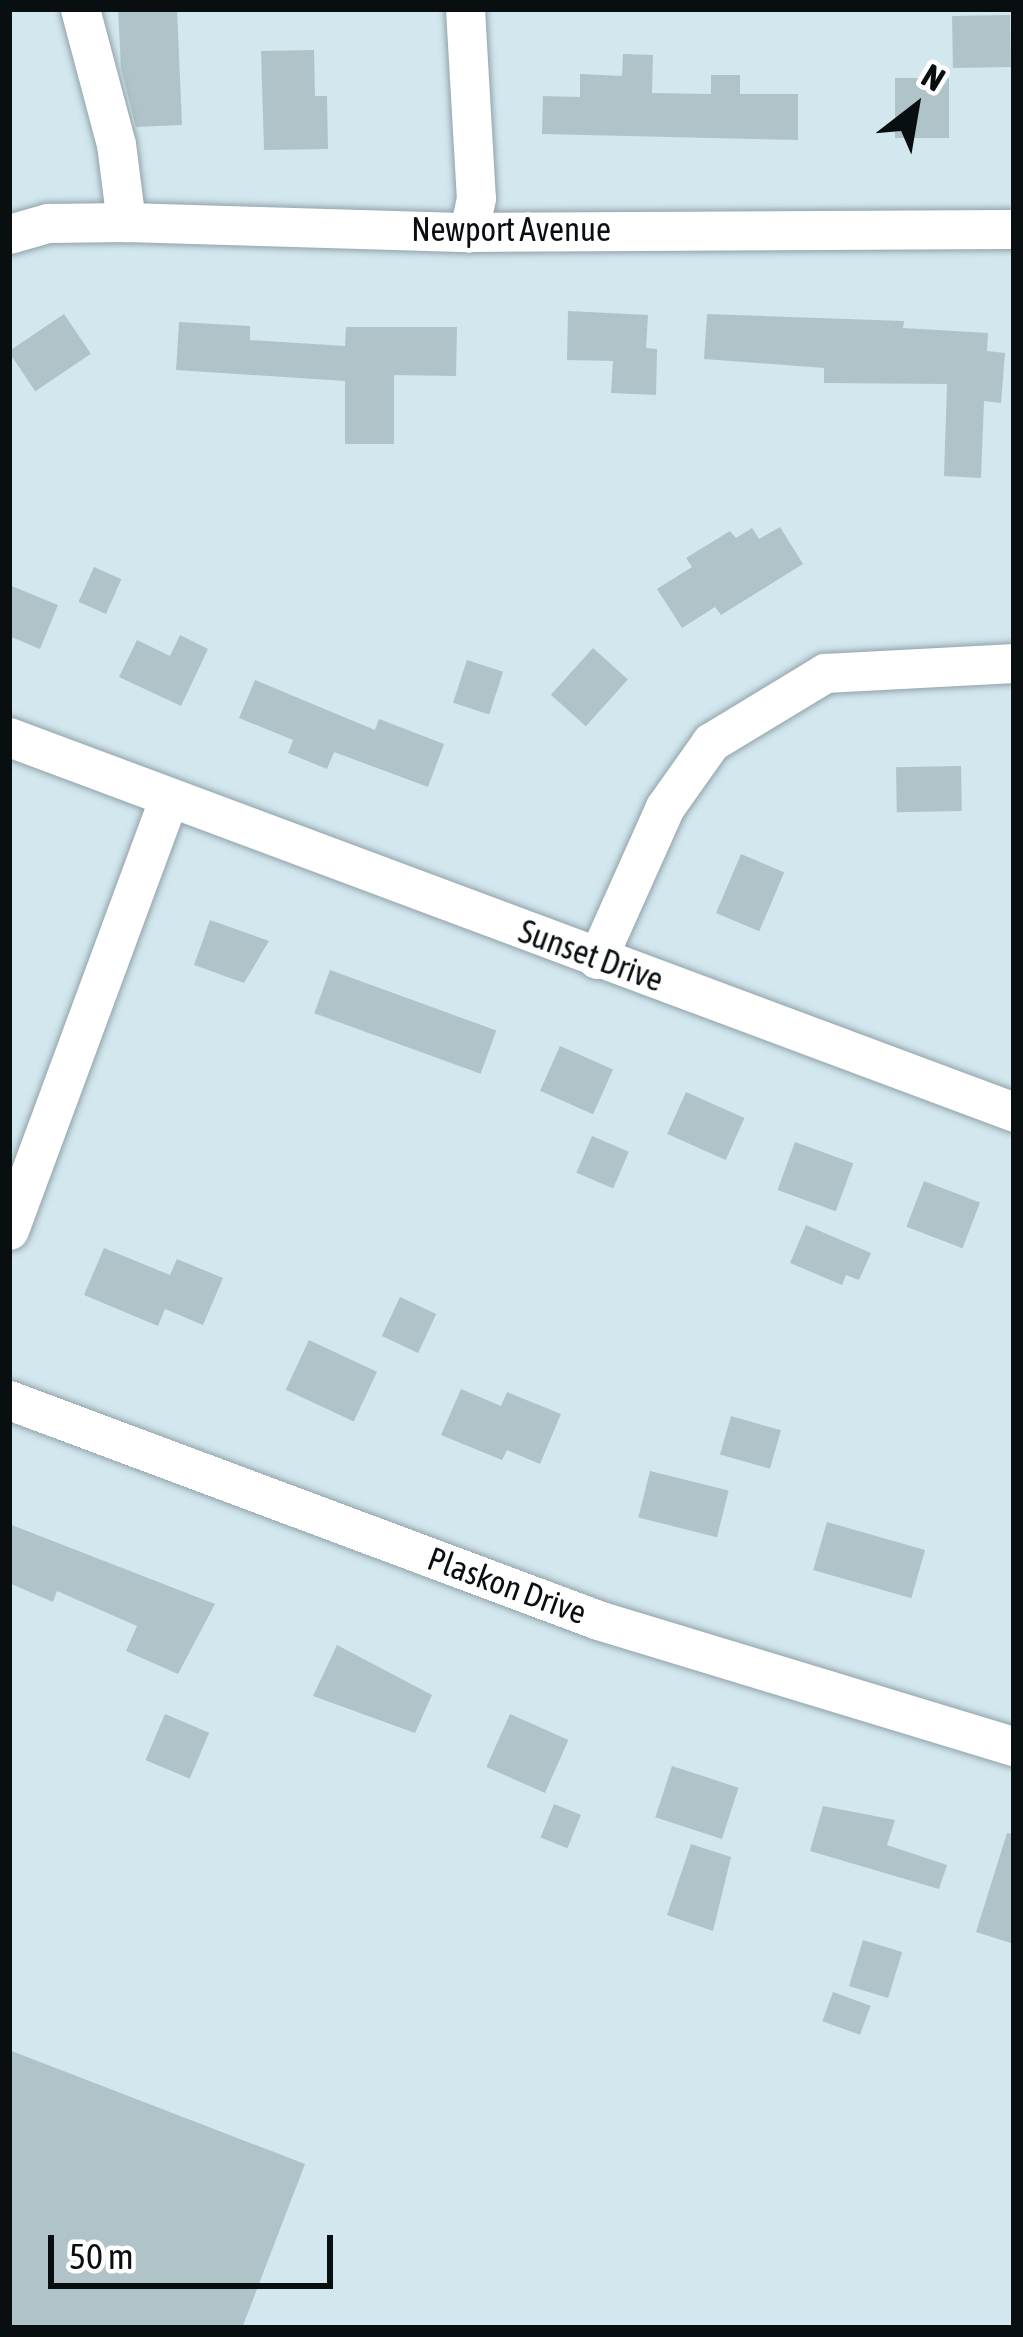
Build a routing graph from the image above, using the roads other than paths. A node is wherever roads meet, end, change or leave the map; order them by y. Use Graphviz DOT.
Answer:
graph roads {
  1 [pos="80,9"];
  2 [pos="465,9"];
  3 [pos="126,222"];
  4 [pos="1014,229"];
  5 [pos="469,232"];
  6 [pos="9,234"];
  7 [pos="1014,663"];
  8 [pos="9,737"];
  9 [pos="169,798"];
  10 [pos="597,958"];
  11 [pos="1014,1112"];
  12 [pos="9,1230"];
  13 [pos="9,1400"];
  14 [pos="1014,1746"];
  1 -- 3 [label="street"];
  2 -- 5 [label="street"];
  3 -- 5 [label="street, Newport Avenue"];
  3 -- 6 [label="street, Newport Avenue"];
  4 -- 5 [label="street, Newport Avenue"];
  7 -- 10 [label="street"];
  8 -- 9 [label="street, Sunset Drive"];
  9 -- 10 [label="street, Sunset Drive"];
  9 -- 12 [label="street"];
  10 -- 11 [label="street, Sunset Drive"];
  13 -- 14 [label="street, Plaskon Drive"];
}
